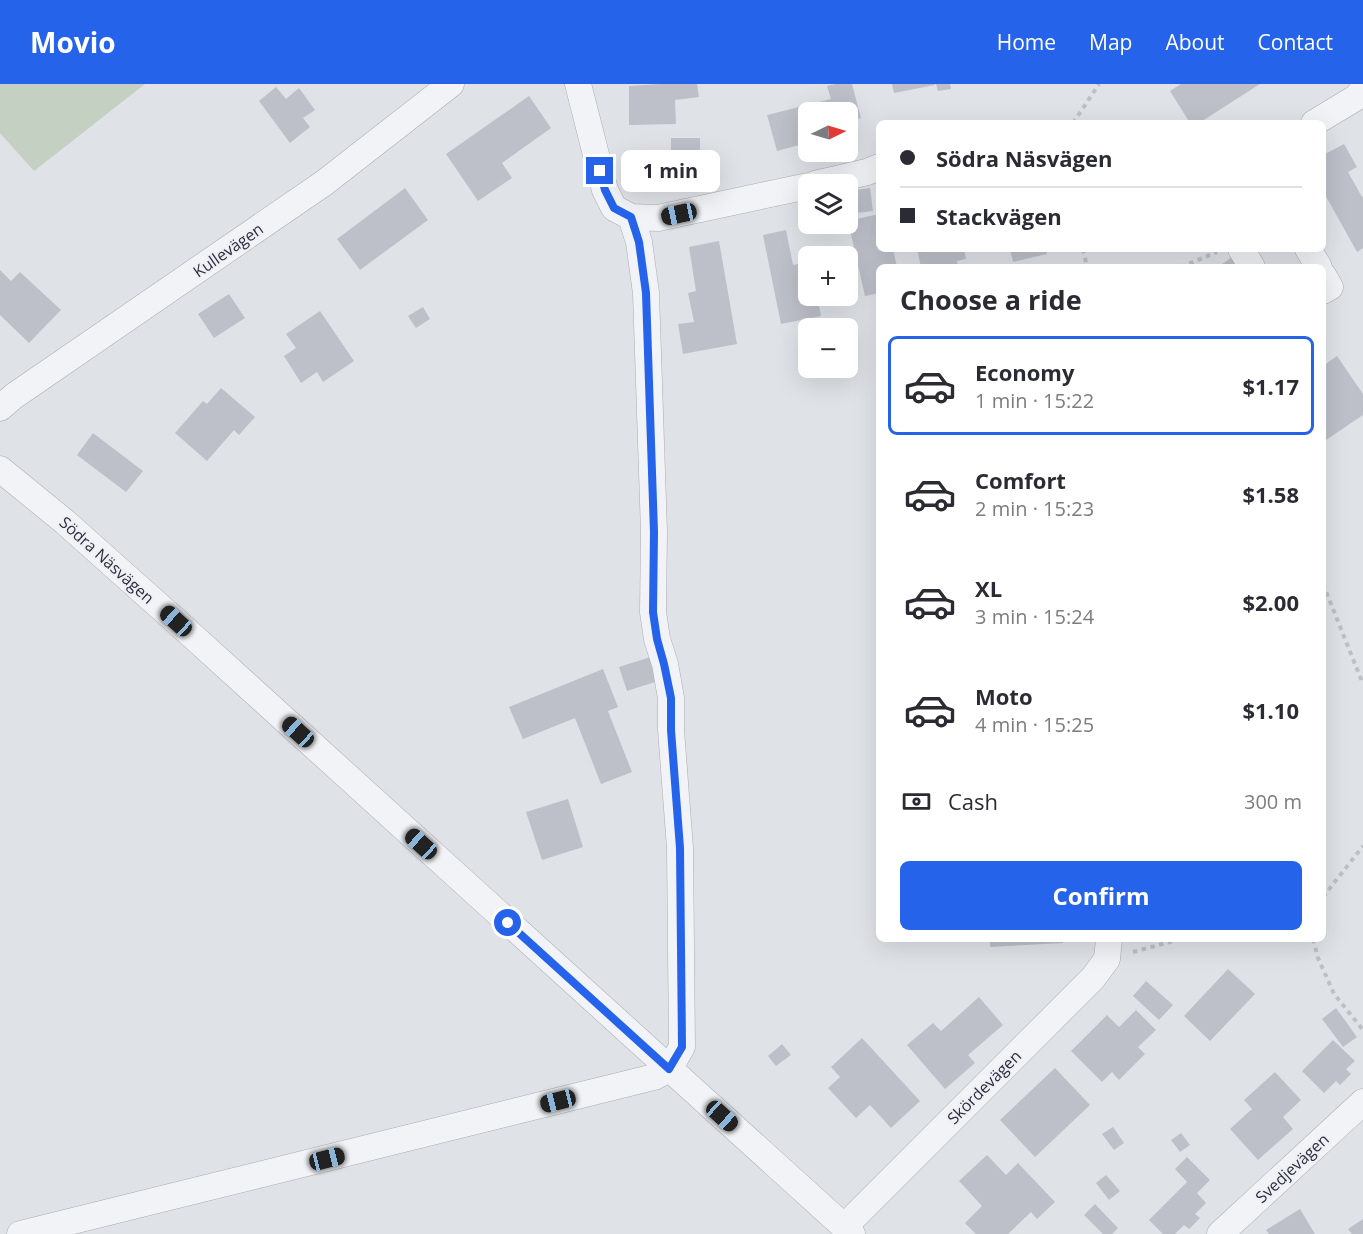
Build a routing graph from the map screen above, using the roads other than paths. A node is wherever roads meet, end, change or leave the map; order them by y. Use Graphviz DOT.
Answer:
graph roads {
  1 [pos="451,84"];
  2 [pos="578,84"];
  3 [pos="1363,89"];
  4 [pos="1319,120"];
  5 [pos="876,168"];
  6 [pos="858,174"];
  7 [pos="798,188"];
  8 [pos="631,217"];
  9 [pos="0,408"];
  10 [pos="0,469"];
  11 [pos="1108,949"];
  12 [pos="669,1069"];
  13 [pos="1363,1102"];
  14 [pos="848,1231"];
  15 [pos="20,1234"];
  16 [pos="1220,1234"];
  1 -- 9 [label="street, Kullevägen"];
  2 -- 8 [label="street"];
  3 -- 4 [label="street"];
  5 -- 6 [label="street"];
  7 -- 8 [label="street"];
  8 -- 12 [label="street"];
  10 -- 12 [label="street, Södra Näsvägen"];
  11 -- 14 [label="street, Skördevägen"];
  12 -- 14 [label="street, Södra Näsvägen"];
  12 -- 15 [label="street"];
  13 -- 16 [label="street, Svedjevägen"];
}
